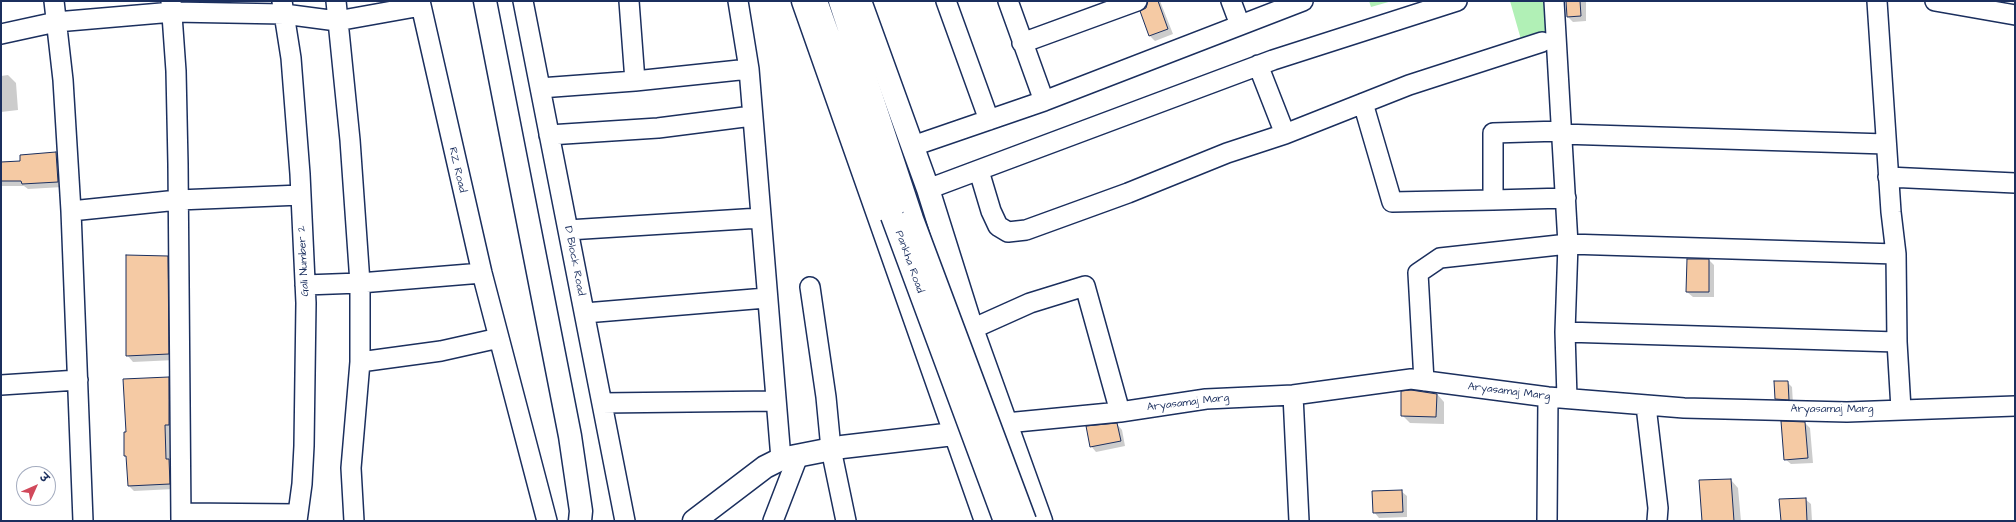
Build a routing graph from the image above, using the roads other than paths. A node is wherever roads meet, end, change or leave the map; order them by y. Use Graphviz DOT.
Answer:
graph roads {
  1 [pos="54,1"];
  2 [pos="336,1"];
  3 [pos="485,1"];
  4 [pos="523,1"];
  5 [pos="629,1"];
  6 [pos="738,1"];
  7 [pos="803,1"];
  8 [pos="816,1"];
  9 [pos="840,1"];
  10 [pos="860,1"];
  11 [pos="946,1"];
  12 [pos="1008,1"];
  13 [pos="1137,1"];
  14 [pos="1231,1"];
  15 [pos="1457,1"];
  16 [pos="1554,1"];
  17 [pos="1877,1"];
  18 [pos="1935,1"];
  19 [pos="1295,2"];
  20 [pos="421,3"];
  21 [pos="172,6"];
  22 [pos="283,7"];
  23 [pos="2015,15"];
  24 [pos="337,21"];
  25 [pos="56,22"];
  26 [pos="1240,26"];
  27 [pos="1,34"];
  28 [pos="1542,42"];
  29 [pos="1022,43"];
  30 [pos="1258,65"];
  31 [pos="749,69"];
  32 [pos="635,81"];
  33 [pos="540,88"];
  34 [pos="1044,101"];
  35 [pos="1363,103"];
  36 [pos="752,116"];
  37 [pos="989,120"];
  38 [pos="1561,133"];
  39 [pos="1285,134"];
  40 [pos="550,135"];
  41 [pos="1886,144"];
  42 [pos="913,146"];
  43 [pos="979,171"];
  44 [pos="1888,177"];
  45 [pos="2015,183"];
  46 [pos="928,189"];
  47 [pos="301,195"];
  48 [pos="1566,198"];
  49 [pos="178,200"];
  50 [pos="1493,200"];
  51 [pos="71,211"];
  52 [pos="760,218"];
  53 [pos="902,218"];
  54 [pos="568,230"];
  55 [pos="1568,244"];
  56 [pos="1896,254"];
  57 [pos="482,273"];
  58 [pos="360,283"];
  59 [pos="305,285"];
  60 [pos="810,287"];
  61 [pos="766,298"];
  62 [pos="585,313"];
  63 [pos="972,329"];
  64 [pos="1565,332"];
  65 [pos="499,338"];
  66 [pos="1897,342"];
  67 [pos="360,362"];
  68 [pos="78,380"];
  69 [pos="1424,381"];
  70 [pos="1,385"];
  71 [pos="1293,395"];
  72 [pos="1558,398"];
  73 [pos="775,401"];
  74 [pos="602,403"];
  75 [pos="1646,406"];
  76 [pos="2015,406"];
  77 [pos="1901,409"];
  78 [pos="1120,412"];
  79 [pos="1007,425"];
  80 [pos="956,433"];
  81 [pos="831,449"];
  82 [pos="789,457"];
  83 [pos="181,517"];
  84 [pos="297,518"];
  85 [pos="83,521"];
  86 [pos="354,521"];
  87 [pos="547,521"];
  88 [pos="580,521"];
  89 [pos="625,521"];
  90 [pos="694,521"];
  91 [pos="773,521"];
  92 [pos="846,521"];
  93 [pos="986,521"];
  94 [pos="1005,521"];
  95 [pos="1025,521"];
  96 [pos="1041,521"];
  97 [pos="1299,521"];
  98 [pos="1546,521"];
  99 [pos="1657,521"];
  1 -- 25 [label="street"];
  2 -- 24 [label="street"];
  3 -- 88 [label="street"];
  4 -- 33 [label="street, D Block Road"];
  5 -- 32 [label="street"];
  6 -- 31 [label="street"];
  7 -- 80 [label="street"];
  8 -- 53 [label="street, Pankha Road"];
  9 -- 53 [label="street, Pankha Road"];
  10 -- 42 [label="street"];
  11 -- 37 [label="street"];
  12 -- 29 [label="street"];
  13 -- 29 [label="street"];
  14 -- 26 [label="street"];
  15 -- 30 [label="street"];
  16 -- 38 [label="street"];
  17 -- 41 [label="street"];
  18 -- 23 [label="street"];
  19 -- 26 [label="street"];
  20 -- 24 [label="street"];
  20 -- 57 [label="street, RZ Road"];
  21 -- 22 [label="street"];
  21 -- 25 [label="street"];
  21 -- 49 [label="street"];
  22 -- 24 [label="street"];
  22 -- 47 [label="street, Gali Number 2"];
  24 -- 58 [label="street"];
  25 -- 27 [label="street"];
  25 -- 51 [label="street"];
  26 -- 34 [label="street"];
  28 -- 35 [label="street"];
  29 -- 34 [label="street"];
  30 -- 39 [label="street"];
  30 -- 43 [label="street"];
  31 -- 32 [label="street"];
  31 -- 36 [label="street"];
  32 -- 33 [label="street"];
  33 -- 40 [label="street, D Block Road"];
  34 -- 37 [label="street"];
  35 -- 39 [label="street"];
  35 -- 50 [label="street"];
  36 -- 40 [label="street"];
  36 -- 52 [label="street"];
  37 -- 42 [label="street"];
  38 -- 41 [label="street"];
  38 -- 48 [label="street"];
  38 -- 50 [label="street"];
  39 -- 43 [label="street"];
  40 -- 54 [label="street, D Block Road"];
  41 -- 44 [label="street"];
  42 -- 46 [label="street"];
  43 -- 46 [label="street"];
  44 -- 45 [label="street"];
  44 -- 56 [label="street"];
  46 -- 63 [label="street"];
  47 -- 49 [label="street"];
  47 -- 59 [label="street, Gali Number 2"];
  48 -- 50 [label="street"];
  48 -- 55 [label="street"];
  49 -- 51 [label="street"];
  49 -- 83 [label="street"];
  51 -- 68 [label="street"];
  52 -- 54 [label="street"];
  52 -- 61 [label="street"];
  53 -- 94 [label="street, Pankha Road, bridge"];
  53 -- 95 [label="street, Pankha Road, bridge"];
  54 -- 62 [label="street, D Block Road"];
  55 -- 56 [label="street"];
  55 -- 64 [label="street"];
  55 -- 69 [label="street"];
  56 -- 66 [label="street"];
  57 -- 58 [label="street"];
  57 -- 65 [label="street, RZ Road"];
  58 -- 59 [label="street"];
  58 -- 67 [label="street"];
  59 -- 84 [label="street, Gali Number 2"];
  60 -- 81 [label="street"];
  61 -- 62 [label="street"];
  61 -- 73 [label="street"];
  62 -- 74 [label="street, D Block Road"];
  63 -- 78 [label="street"];
  63 -- 79 [label="street"];
  64 -- 66 [label="street"];
  64 -- 72 [label="street"];
  65 -- 67 [label="street"];
  65 -- 87 [label="street, RZ Road"];
  66 -- 77 [label="street"];
  67 -- 86 [label="street"];
  68 -- 70 [label="street"];
  68 -- 85 [label="street"];
  69 -- 71 [label="street, Aryasamaj Marg"];
  69 -- 72 [label="street, Aryasamaj Marg"];
  71 -- 78 [label="street, Aryasamaj Marg"];
  71 -- 97 [label="street"];
  72 -- 75 [label="street, Aryasamaj Marg"];
  72 -- 98 [label="street"];
  73 -- 74 [label="street"];
  73 -- 82 [label="street"];
  74 -- 89 [label="street, D Block Road"];
  75 -- 77 [label="street, Aryasamaj Marg"];
  75 -- 99 [label="street"];
  76 -- 77 [label="street, Aryasamaj Marg"];
  78 -- 79 [label="street, Aryasamaj Marg"];
  79 -- 80 [label="street"];
  79 -- 96 [label="street"];
  80 -- 81 [label="street"];
  80 -- 93 [label="street"];
  81 -- 82 [label="street"];
  81 -- 92 [label="street"];
  82 -- 90 [label="street"];
  82 -- 91 [label="street"];
  83 -- 84 [label="street"];
}
